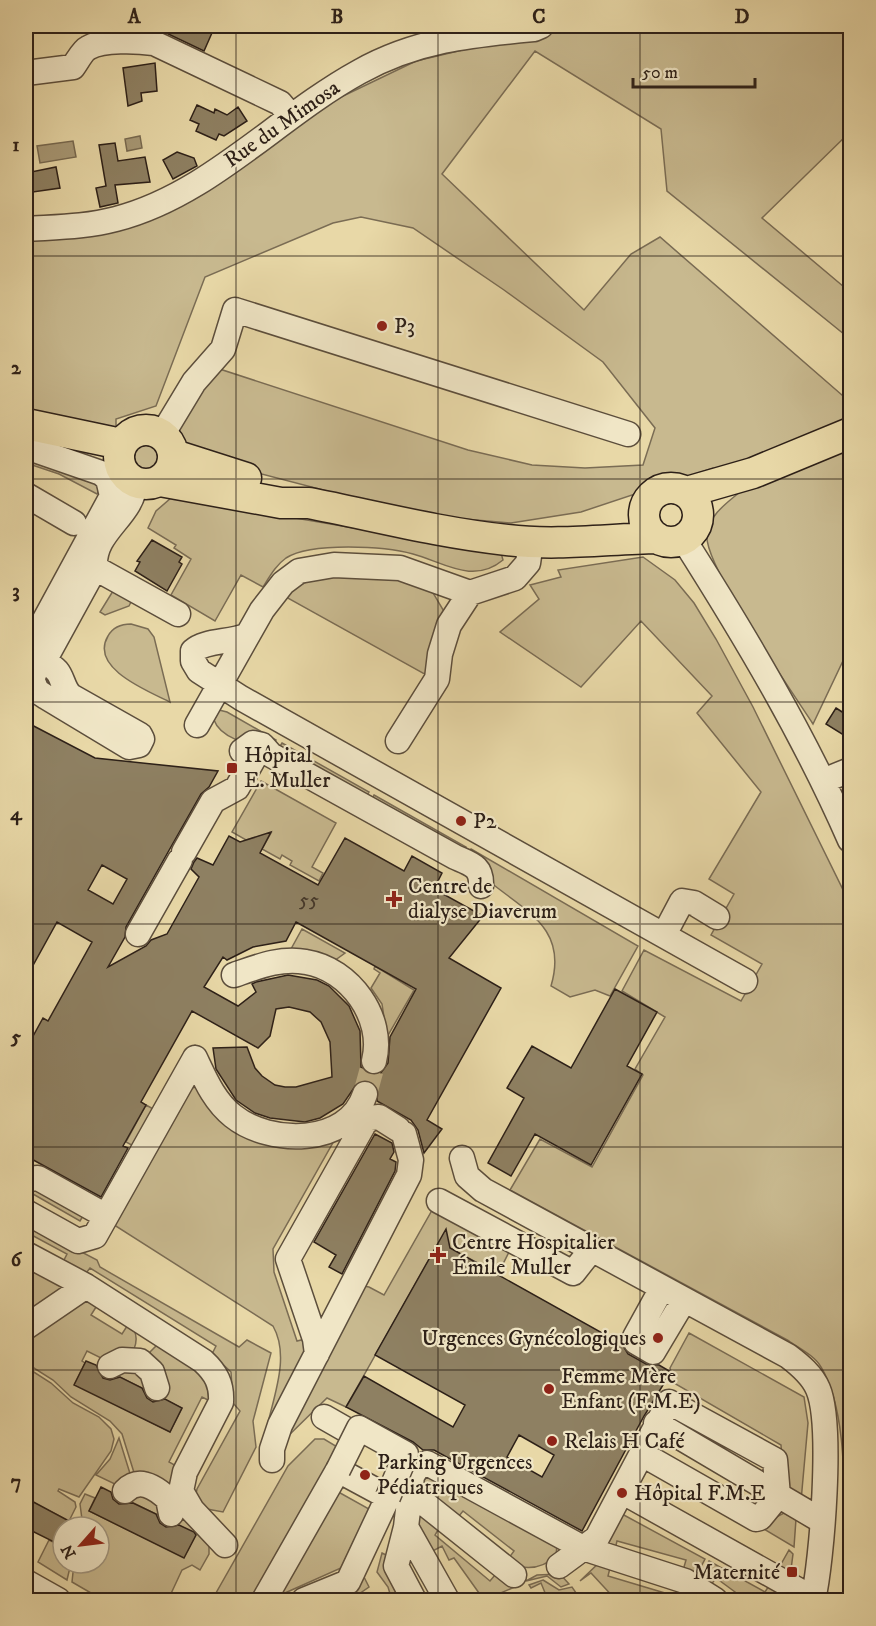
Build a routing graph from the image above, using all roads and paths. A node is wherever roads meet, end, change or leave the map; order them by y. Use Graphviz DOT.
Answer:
graph roads {
  1 [pos="542,26"];
  2 [pos="26,73"];
  3 [pos="291,116"];
  4 [pos="26,229"];
  5 [pos="26,424"];
  6 [pos="850,433"];
  7 [pos="628,434"];
  8 [pos="26,437"];
  9 [pos="26,447"];
  10 [pos="143,467"];
  11 [pos="26,495"];
  12 [pos="674,520"];
  13 [pos="74,523"];
  14 [pos="531,542"];
  15 [pos="95,568"];
  16 [pos="470,593"];
  17 [pos="178,614"];
  18 [pos="248,635"];
  19 [pos="26,641"];
  20 [pos="34,654"];
  21 [pos="220,685"];
  22 [pos="197,726"];
  23 [pos="398,741"];
  24 [pos="850,770"];
  25 [pos="823,781"];
  26 [pos="850,840"];
  27 [pos="481,885"];
  28 [pos="717,916"];
  29 [pos="138,934"];
  30 [pos="664,935"];
  31 [pos="234,975"];
  32 [pos="746,981"];
  33 [pos="374,1061"];
  34 [pos="365,1094"];
  35 [pos="358,1120"];
  36 [pos="462,1158"];
  37 [pos="26,1179"];
  38 [pos="406,1182"];
  39 [pos="26,1212"];
  40 [pos="106,1216"];
  41 [pos="592,1249"];
  42 [pos="26,1254"];
  43 [pos="86,1286"];
  44 [pos="662,1288"];
  45 [pos="684,1300"];
  46 [pos="147,1326"];
  47 [pos="26,1328"];
  48 [pos="317,1354"];
  49 [pos="140,1361"];
  50 [pos="110,1366"];
  51 [pos="157,1388"];
  52 [pos="324,1417"];
  53 [pos="352,1433"];
  54 [pos="642,1454"];
  55 [pos="272,1460"];
  56 [pos="338,1470"];
  57 [pos="124,1491"];
  58 [pos="623,1492"];
  59 [pos="778,1496"];
  60 [pos="398,1498"];
  61 [pos="173,1502"];
  62 [pos="822,1521"];
  63 [pos="406,1527"];
  64 [pos="225,1545"];
  65 [pos="583,1548"];
  66 [pos="559,1566"];
  67 [pos="514,1575"];
  68 [pos="26,1582"];
  69 [pos="49,1598"];
  70 [pos="264,1600"];
  71 [pos="304,1600"];
  72 [pos="414,1600"];
  73 [pos="447,1600"];
  74 [pos="715,1600"];
  75 [pos="813,1600"];
  1 -- 3 [label="street, Rue du Mimosa"];
  2 -- 3 [label="street"];
  3 -- 4 [label="street, Rue du Mimosa"];
  5 -- 10 [label="main road"];
  6 -- 12 [label="main road"];
  7 -- 10 [label="street"];
  8 -- 10 [label="main road"];
  9 -- 19 [label="street"];
  10 -- 14 [label="main road"];
  10 -- 15 [label="street"];
  11 -- 13 [label="street"];
  12 -- 14 [label="main road"];
  12 -- 25 [label="street"];
  14 -- 16 [label="street"];
  15 -- 17 [label="street"];
  15 -- 20 [label="street"];
  16 -- 18 [label="street"];
  16 -- 23 [label="street"];
  18 -- 21 [label="street"];
  18 -- 21 [label="street"];
  21 -- 22 [label="street"];
  21 -- 30 [label="street"];
  24 -- 25 [label="street"];
  25 -- 26 [label="street"];
  27 -- 29 [label="street"];
  28 -- 30 [label="street"];
  30 -- 32 [label="street"];
  31 -- 33 [label="street"];
  34 -- 35 [label="street"];
  35 -- 38 [label="street"];
  35 -- 40 [label="street"];
  35 -- 48 [label="street"];
  36 -- 41 [label="street"];
  37 -- 40 [label="street"];
  38 -- 41 [label="street"];
  38 -- 48 [label="street"];
  39 -- 40 [label="street"];
  41 -- 44 [label="street"];
  42 -- 43 [label="street"];
  43 -- 46 [label="street"];
  43 -- 47 [label="street"];
  44 -- 45 [label="street"];
  44 -- 45 [label="street"];
  45 -- 62 [label="street"];
  46 -- 49 [label="street"];
  46 -- 61 [label="street"];
  48 -- 55 [label="street"];
  49 -- 50 [label="street"];
  49 -- 51 [label="street"];
  52 -- 53 [label="street"];
  54 -- 58 [label="street"];
  54 -- 59 [label="street"];
  54 -- 59 [label="street"];
  56 -- 60 [label="street"];
  56 -- 60 [label="street, bridge"];
  56 -- 70 [label="street"];
  57 -- 61 [label="street"];
  58 -- 65 [label="street"];
  58 -- 75 [label="street"];
  59 -- 62 [label="street"];
  60 -- 63 [label="street"];
  60 -- 65 [label="street"];
  60 -- 67 [label="street"];
  60 -- 71 [label="street"];
  61 -- 64 [label="street"];
  62 -- 75 [label="street"];
  63 -- 72 [label="street"];
  63 -- 73 [label="street"];
  65 -- 66 [label="street"];
  65 -- 74 [label="street"];
  68 -- 69 [label="street"];
}
